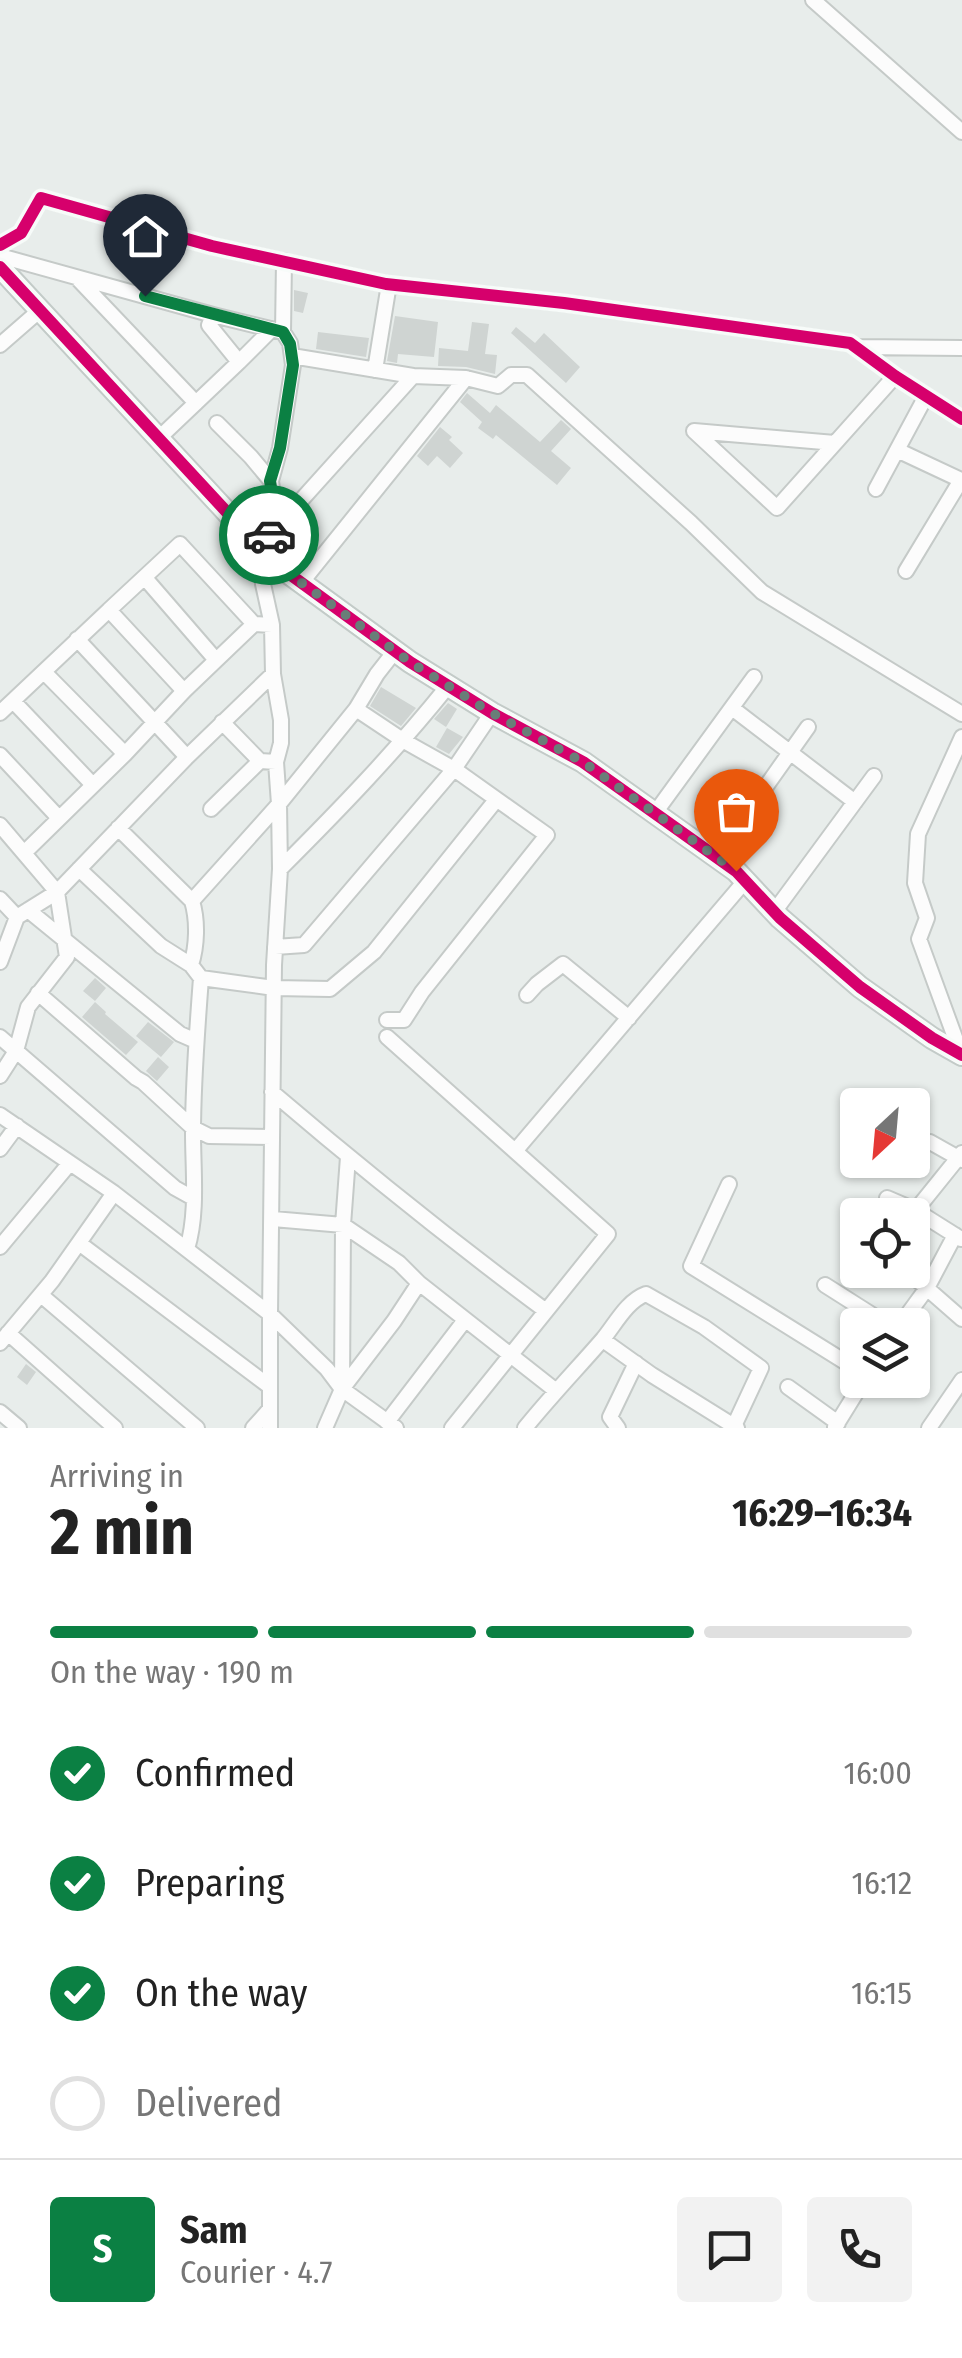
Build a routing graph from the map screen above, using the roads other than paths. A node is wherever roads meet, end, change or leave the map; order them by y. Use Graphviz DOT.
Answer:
graph roads {
  1 [pos="813,0"];
  2 [pos="962,132"];
  3 [pos="0,245"];
  4 [pos="0,256"];
  5 [pos="284,262"];
  6 [pos="0,268"];
  7 [pos="76,277"];
  8 [pos="389,284"];
  9 [pos="39,311"];
  10 [pos="213,315"];
  11 [pos="277,331"];
  12 [pos="0,345"];
  13 [pos="856,347"];
  14 [pos="962,348"];
  15 [pos="292,356"];
  16 [pos="239,362"];
  17 [pos="375,370"];
  18 [pos="413,376"];
  19 [pos="895,376"];
  20 [pos="466,378"];
  21 [pos="926,396"];
  22 [pos="196,403"];
  23 [pos="962,419"];
  24 [pos="217,423"];
  25 [pos="159,438"];
  26 [pos="835,443"];
  27 [pos="897,450"];
  28 [pos="962,480"];
  29 [pos="270,481"];
  30 [pos="876,489"];
  31 [pos="277,526"];
  32 [pos="266,554"];
  33 [pos="906,571"];
  34 [pos="144,578"];
  35 [pos="301,583"];
  36 [pos="109,610"];
  37 [pos="254,624"];
  38 [pos="272,625"];
  39 [pos="77,640"];
  40 [pos="394,651"];
  41 [pos="216,660"];
  42 [pos="44,672"];
  43 [pos="273,674"];
  44 [pos="754,677"];
  45 [pos="448,686"];
  46 [pos="184,691"];
  47 [pos="13,701"];
  48 [pos="732,708"];
  49 [pos="356,709"];
  50 [pos="0,713"];
  51 [pos="492,713"];
  52 [pos="962,714"];
  53 [pos="155,722"];
  54 [pos="222,722"];
  55 [pos="808,726"];
  56 [pos="962,737"];
  57 [pos="404,741"];
  58 [pos="0,754"];
  59 [pos="125,754"];
  60 [pos="790,754"];
  61 [pos="187,757"];
  62 [pos="268,762"];
  63 [pos="454,768"];
  64 [pos="874,776"];
  65 [pos="93,785"];
  66 [pos="496,800"];
  67 [pos="855,802"];
  68 [pos="279,804"];
  69 [pos="211,809"];
  70 [pos="655,814"];
  71 [pos="58,817"];
  72 [pos="0,825"];
  73 [pos="118,828"];
  74 [pos="24,853"];
  75 [pos="716,857"];
  76 [pos="79,869"];
  77 [pos="280,869"];
  78 [pos="745,881"];
  79 [pos="57,892"];
  80 [pos="0,899"];
  81 [pos="192,902"];
  82 [pos="774,912"];
  83 [pos="22,914"];
  84 [pos="64,940"];
  85 [pos="275,947"];
  86 [pos="0,962"];
  87 [pos="191,965"];
  88 [pos="201,978"];
  89 [pos="274,988"];
  90 [pos="38,993"];
  91 [pos="527,995"];
  92 [pos="629,1018"];
  93 [pos="388,1020"];
  94 [pos="0,1037"];
  95 [pos="387,1037"];
  96 [pos="196,1041"];
  97 [pos="16,1052"];
  98 [pos="961,1055"];
  99 [pos="0,1076"];
  100 [pos="272,1092"];
  101 [pos="0,1115"];
  102 [pos="17,1126"];
  103 [pos="193,1128"];
  104 [pos="272,1137"];
  105 [pos="930,1142"];
  106 [pos="0,1149"];
  107 [pos="516,1150"];
  108 [pos="348,1156"];
  109 [pos="961,1157"];
  110 [pos="70,1162"];
  111 [pos="729,1184"];
  112 [pos="114,1193"];
  113 [pos="193,1198"];
  114 [pos="927,1198"];
  115 [pos="273,1220"];
  116 [pos="930,1222"];
  117 [pos="343,1224"];
  118 [pos="959,1237"];
  119 [pos="78,1243"];
  120 [pos="0,1247"];
  121 [pos="187,1249"];
  122 [pos="419,1283"];
  123 [pos="930,1283"];
  124 [pos="825,1285"];
  125 [pos="927,1288"];
  126 [pos="41,1295"];
  127 [pos="861,1308"];
  128 [pos="912,1308"];
  129 [pos="546,1311"];
  130 [pos="270,1314"];
  131 [pos="962,1319"];
  132 [pos="465,1320"];
  133 [pos="4,1338"];
  134 [pos="602,1340"];
  135 [pos="510,1356"];
  136 [pos="840,1359"];
  137 [pos="636,1363"];
  138 [pos="962,1380"];
  139 [pos="269,1386"];
  140 [pos="788,1387"];
  141 [pos="342,1389"];
  142 [pos="555,1390"];
  143 [pos="853,1398"];
  144 [pos="270,1408"];
  145 [pos="0,1412"];
  146 [pos="391,1425"];
  147 [pos="610,1425"];
  148 [pos="836,1425"];
  149 [pos="735,1427"];
  150 [pos="19,1428"];
  151 [pos="115,1428"];
  152 [pos="197,1428"];
  153 [pos="253,1428"];
  154 [pos="270,1428"];
  155 [pos="325,1428"];
  156 [pos="452,1428"];
  157 [pos="525,1428"];
  158 [pos="929,1428"];
  1 -- 2 [label="street"];
  3 -- 5 [label="street"];
  4 -- 7 [label="street"];
  5 -- 8 [label="street"];
  5 -- 11 [label="street"];
  6 -- 9 [label="street"];
  7 -- 10 [label="street"];
  7 -- 22 [label="street"];
  8 -- 13 [label="street"];
  8 -- 17 [label="street"];
  9 -- 12 [label="street"];
  9 -- 25 [label="street"];
  10 -- 11 [label="street"];
  10 -- 16 [label="street"];
  11 -- 15 [label="street"];
  11 -- 16 [label="street"];
  13 -- 14 [label="street"];
  13 -- 19 [label="street"];
  15 -- 17 [label="street"];
  15 -- 29 [label="street"];
  16 -- 22 [label="street"];
  17 -- 18 [label="street"];
  18 -- 20 [label="street"];
  18 -- 31 [label="street"];
  19 -- 21 [label="street"];
  19 -- 26 [label="street"];
  20 -- 35 [label="street"];
  20 -- 52 [label="street"];
  21 -- 23 [label="street"];
  21 -- 27 [label="street"];
  22 -- 25 [label="street"];
  24 -- 29 [label="street"];
  25 -- 32 [label="street"];
  26 -- 26 [label="street"];
  27 -- 28 [label="street"];
  27 -- 30 [label="street"];
  28 -- 33 [label="street"];
  29 -- 31 [label="street"];
  31 -- 32 [label="street"];
  32 -- 35 [label="street"];
  32 -- 38 [label="street"];
  34 -- 36 [label="street"];
  34 -- 37 [label="street"];
  34 -- 41 [label="street"];
  35 -- 40 [label="street"];
  36 -- 39 [label="street"];
  36 -- 46 [label="street"];
  37 -- 38 [label="street"];
  37 -- 41 [label="street"];
  38 -- 43 [label="street"];
  39 -- 42 [label="street"];
  39 -- 53 [label="street"];
  40 -- 45 [label="street"];
  40 -- 49 [label="street"];
  41 -- 46 [label="street"];
  42 -- 47 [label="street"];
  42 -- 59 [label="street"];
  43 -- 54 [label="street"];
  43 -- 62 [label="street"];
  44 -- 48 [label="street"];
  45 -- 51 [label="street"];
  45 -- 57 [label="street"];
  46 -- 53 [label="street"];
  47 -- 50 [label="street"];
  47 -- 65 [label="street"];
  48 -- 60 [label="street"];
  48 -- 70 [label="street"];
  49 -- 57 [label="street"];
  49 -- 68 [label="street"];
  51 -- 63 [label="street"];
  51 -- 70 [label="street"];
  53 -- 59 [label="street"];
  53 -- 61 [label="street"];
  54 -- 61 [label="street"];
  54 -- 62 [label="street"];
  55 -- 60 [label="street"];
  56 -- 98 [label="street"];
  57 -- 63 [label="street"];
  57 -- 77 [label="street"];
  58 -- 71 [label="street"];
  59 -- 65 [label="street"];
  60 -- 67 [label="street"];
  60 -- 75 [label="street"];
  61 -- 73 [label="street"];
  62 -- 68 [label="street"];
  62 -- 69 [label="street"];
  63 -- 66 [label="street"];
  63 -- 85 [label="street"];
  64 -- 67 [label="street"];
  65 -- 71 [label="street"];
  66 -- 89 [label="street"];
  66 -- 93 [label="street"];
  67 -- 82 [label="street"];
  68 -- 77 [label="street"];
  68 -- 81 [label="street"];
  70 -- 75 [label="street"];
  71 -- 74 [label="street"];
  72 -- 74 [label="street"];
  73 -- 76 [label="street"];
  73 -- 81 [label="street"];
  74 -- 79 [label="street"];
  75 -- 78 [label="street"];
  76 -- 79 [label="street"];
  76 -- 87 [label="street"];
  77 -- 85 [label="street"];
  78 -- 82 [label="street"];
  78 -- 92 [label="street"];
  79 -- 83 [label="street"];
  79 -- 84 [label="street"];
  80 -- 83 [label="street"];
  81 -- 87 [label="street"];
  82 -- 98 [label="street"];
  83 -- 84 [label="street"];
  83 -- 86 [label="street"];
  84 -- 90 [label="street"];
  84 -- 96 [label="street"];
  85 -- 89 [label="street"];
  87 -- 88 [label="street"];
  88 -- 89 [label="street"];
  88 -- 96 [label="street"];
  89 -- 100 [label="street"];
  90 -- 97 [label="street"];
  90 -- 103 [label="street"];
  91 -- 92 [label="street"];
  92 -- 107 [label="street"];
  94 -- 97 [label="street"];
  95 -- 107 [label="street"];
  96 -- 103 [label="street"];
  97 -- 99 [label="street"];
  97 -- 113 [label="street"];
  100 -- 104 [label="street"];
  100 -- 108 [label="street"];
  101 -- 102 [label="street"];
  102 -- 106 [label="street"];
  102 -- 110 [label="street"];
  103 -- 104 [label="street"];
  103 -- 113 [label="street"];
  104 -- 115 [label="street"];
  105 -- 109 [label="street"];
  107 -- 129 [label="street"];
  108 -- 117 [label="street"];
  108 -- 129 [label="street"];
  109 -- 114 [label="street"];
  110 -- 112 [label="street"];
  110 -- 120 [label="street"];
  111 -- 136 [label="street"];
  112 -- 119 [label="street"];
  112 -- 121 [label="street"];
  113 -- 121 [label="street"];
  115 -- 117 [label="street"];
  115 -- 130 [label="street"];
  116 -- 118 [label="street"];
  117 -- 122 [label="street"];
  117 -- 141 [label="street"];
  118 -- 123 [label="street"];
  119 -- 126 [label="street"];
  119 -- 139 [label="street"];
  121 -- 130 [label="street"];
  122 -- 132 [label="street"];
  122 -- 141 [label="street"];
  124 -- 127 [label="street"];
  125 -- 128 [label="street"];
  125 -- 131 [label="street"];
  126 -- 133 [label="street"];
  126 -- 152 [label="street"];
  129 -- 135 [label="street"];
  130 -- 139 [label="street"];
  130 -- 141 [label="street"];
  132 -- 135 [label="street"];
  132 -- 146 [label="street"];
  133 -- 151 [label="street"];
  134 -- 137 [label="street"];
  134 -- 142 [label="street"];
  134 -- 149 [label="street"];
  135 -- 142 [label="street"];
  135 -- 156 [label="street"];
  137 -- 147 [label="street"];
  137 -- 149 [label="street"];
  138 -- 158 [label="street"];
  139 -- 144 [label="street"];
  140 -- 148 [label="street"];
  141 -- 146 [label="street"];
  141 -- 155 [label="street"];
  142 -- 157 [label="street"];
  143 -- 148 [label="street"];
  144 -- 153 [label="street"];
  144 -- 154 [label="street"];
  145 -- 150 [label="street"];
}
